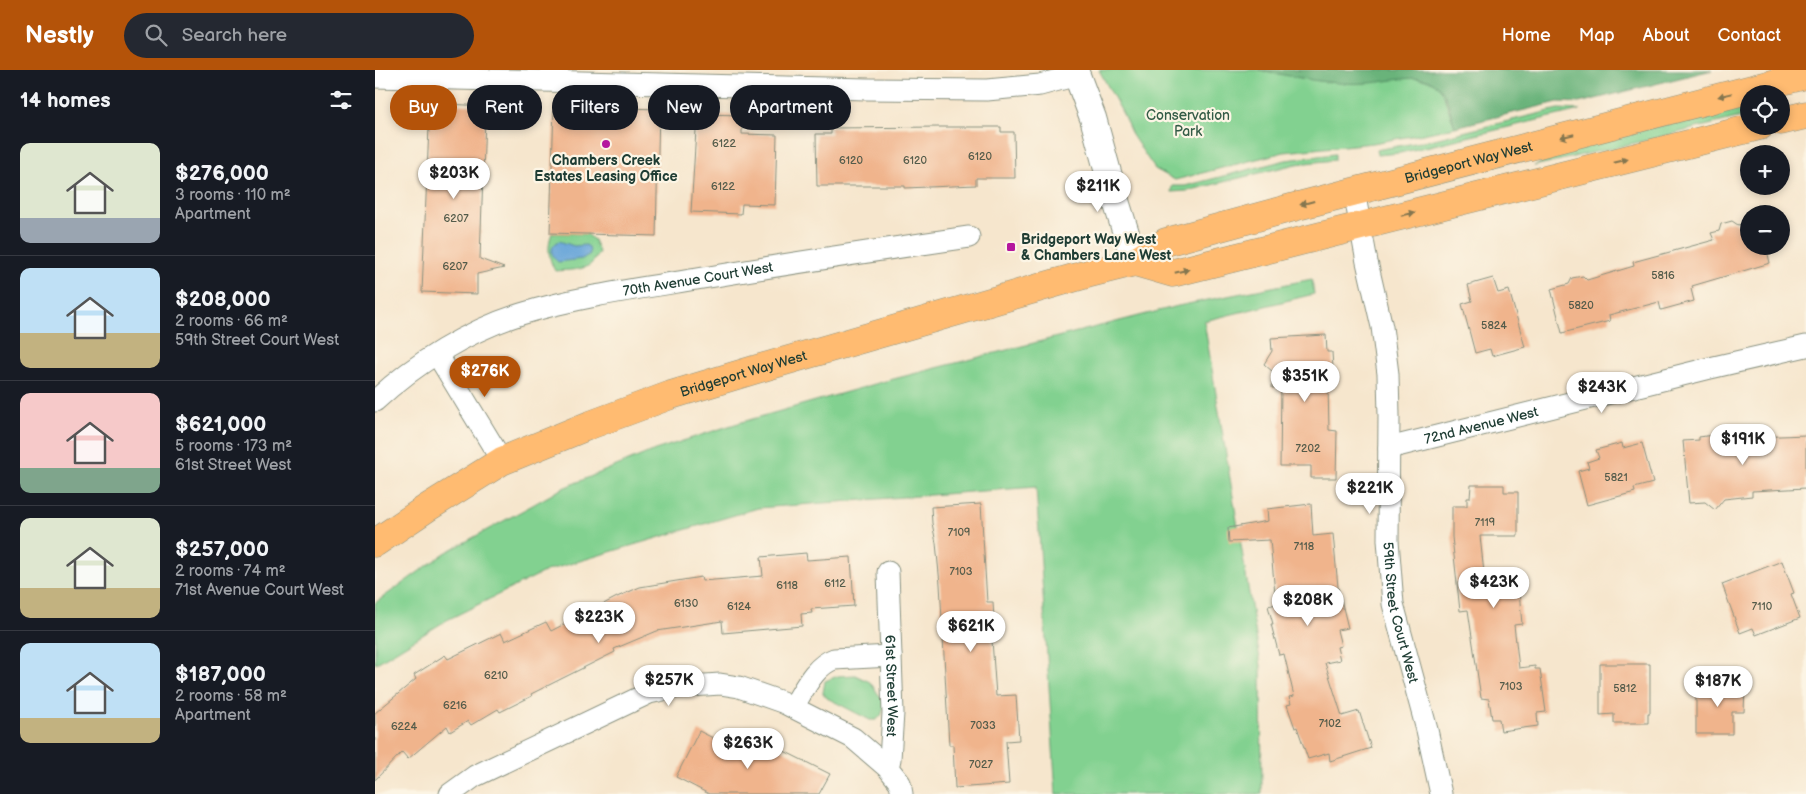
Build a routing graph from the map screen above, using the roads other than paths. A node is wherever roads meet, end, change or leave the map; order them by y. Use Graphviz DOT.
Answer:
graph roads {
  1 [pos="1076,72"];
  2 [pos="1806,75"];
  3 [pos="375,77"];
  4 [pos="1806,115"];
  5 [pos="1790,119"];
  6 [pos="1740,131"];
  7 [pos="1355,190"];
  8 [pos="1360,226"];
  9 [pos="969,237"];
  10 [pos="1135,262"];
  11 [pos="1806,346"];
  12 [pos="437,354"];
  13 [pos="375,401"];
  14 [pos="1389,448"];
  15 [pos="502,461"];
  16 [pos="375,543"];
  17 [pos="888,572"];
  18 [pos="891,656"];
  19 [pos="793,707"];
  20 [pos="887,768"];
  21 [pos="450,794"];
  22 [pos="902,794"];
  23 [pos="1441,794"];
  1 -- 3 [label="street"];
  1 -- 10 [label="street"];
  2 -- 7 [label="main road, Bridgeport Way West, one-way"];
  4 -- 5 [label="main road"];
  8 -- 6 [label="main road, one-way"];
  7 -- 8 [label="street, 59th Street Court West"];
  7 -- 10 [label="main road, Bridgeport Way West, one-way"];
  10 -- 8 [label="main road, one-way"];
  8 -- 14 [label="street, 59th Street Court West"];
  9 -- 12 [label="street, 70th Avenue Court West"];
  10 -- 15 [label="main road, Bridgeport Way West"];
  11 -- 14 [label="street, 72nd Avenue West"];
  12 -- 13 [label="street, 70th Avenue Court West"];
  12 -- 15 [label="street"];
  14 -- 23 [label="street, 59th Street Court West"];
  15 -- 16 [label="main road, Bridgeport Way West"];
  17 -- 18 [label="street, 61st Street West"];
  18 -- 19 [label="street"];
  18 -- 20 [label="street, 61st Street West"];
  19 -- 20 [label="street"];
  19 -- 21 [label="street"];
  20 -- 22 [label="street"];
}
